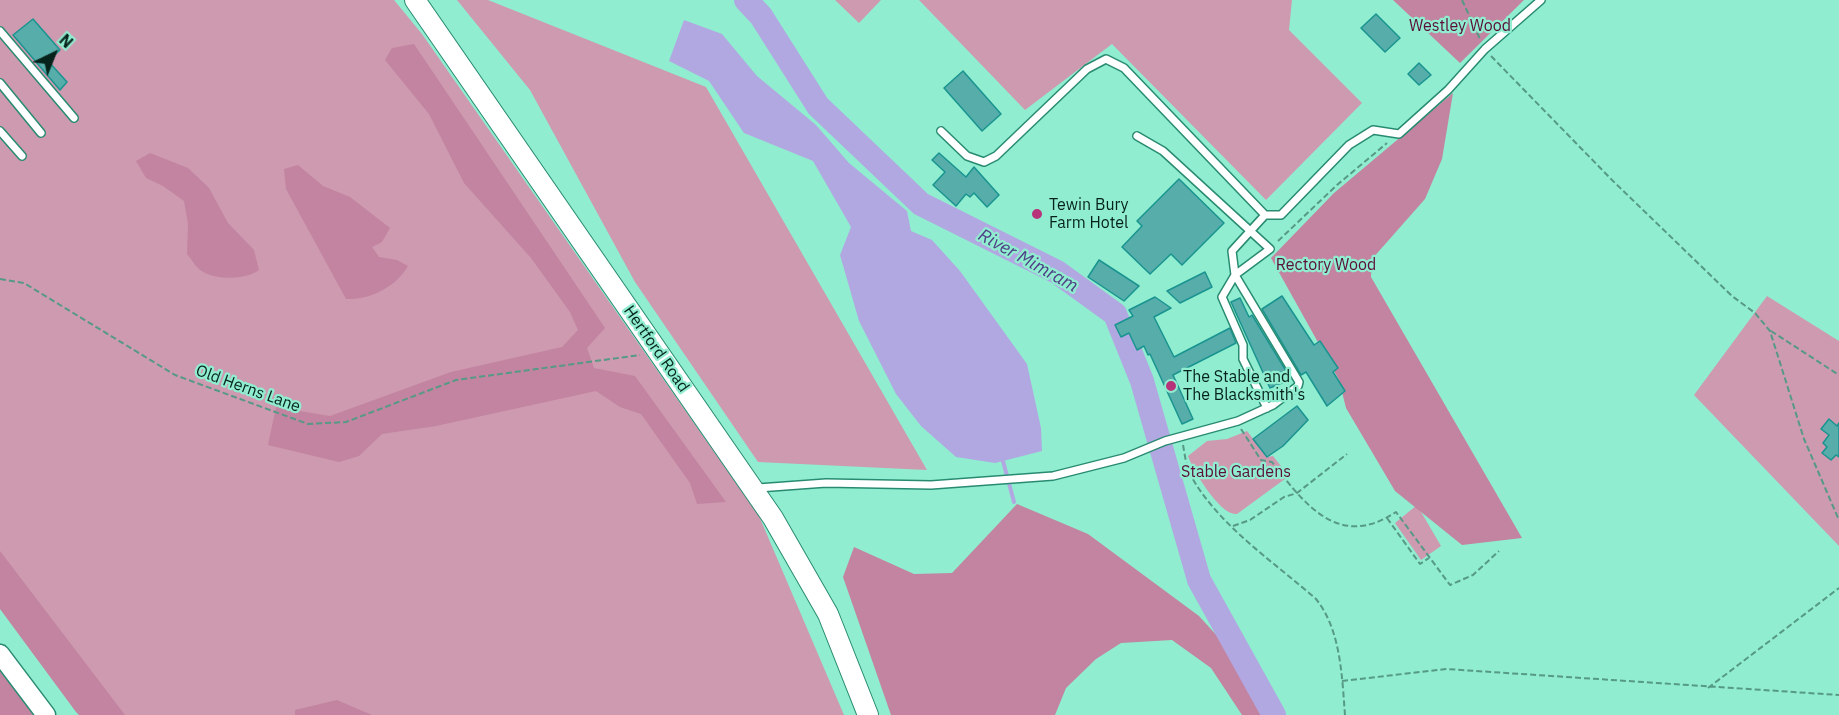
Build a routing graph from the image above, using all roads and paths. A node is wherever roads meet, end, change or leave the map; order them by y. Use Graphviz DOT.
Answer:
graph roads {
  1 [pos="415,0"];
  2 [pos="1462,0"];
  3 [pos="1542,0"];
  4 [pos="0,31"];
  5 [pos="1485,49"];
  6 [pos="0,83"];
  7 [pos="74,118"];
  8 [pos="0,131"];
  9 [pos="941,131"];
  10 [pos="42,133"];
  11 [pos="1399,134"];
  12 [pos="1137,136"];
  13 [pos="22,156"];
  14 [pos="1265,216"];
  15 [pos="1248,232"];
  16 [pos="1270,249"];
  17 [pos="1235,275"];
  18 [pos="0,279"];
  19 [pos="1770,331"];
  20 [pos="657,352"];
  21 [pos="1839,375"];
  22 [pos="1267,408"];
  23 [pos="1238,421"];
  24 [pos="1182,437"];
  25 [pos="1347,454"];
  26 [pos="754,488"];
  27 [pos="1297,493"];
  28 [pos="1387,518"];
  29 [pos="1839,520"];
  30 [pos="1233,526"];
  31 [pos="1499,551"];
  32 [pos="1430,558"];
  33 [pos="1839,588"];
  34 [pos="0,654"];
  35 [pos="1342,681"];
  36 [pos="1708,688"];
  37 [pos="1839,695"];
  38 [pos="46,715"];
  39 [pos="868,715"];
  40 [pos="1345,715"];
  1 -- 20 [label="main road, Hertford Road"];
  2 -- 5 [label="path"];
  3 -- 5 [label="lane"];
  4 -- 7 [label="lane"];
  5 -- 11 [label="lane"];
  5 -- 19 [label="path"];
  6 -- 10 [label="lane"];
  8 -- 13 [label="lane"];
  9 -- 14 [label="lane"];
  11 -- 14 [label="lane"];
  11 -- 16 [label="path"];
  12 -- 15 [label="lane"];
  14 -- 15 [label="lane"];
  15 -- 16 [label="lane"];
  15 -- 17 [label="lane"];
  16 -- 17 [label="lane"];
  17 -- 22 [label="lane"];
  17 -- 22 [label="lane"];
  18 -- 20 [label="path, Old Herns Lane"];
  19 -- 21 [label="path"];
  19 -- 29 [label="path"];
  20 -- 26 [label="main road, Hertford Road"];
  22 -- 23 [label="lane"];
  23 -- 24 [label="lane"];
  23 -- 27 [label="path"];
  24 -- 26 [label="lane"];
  24 -- 30 [label="path"];
  25 -- 27 [label="path"];
  26 -- 39 [label="main road, Hertford Road"];
  27 -- 28 [label="path"];
  27 -- 30 [label="path"];
  28 -- 32 [label="path"];
  28 -- 32 [label="path"];
  30 -- 35 [label="path"];
  31 -- 32 [label="path"];
  33 -- 36 [label="path"];
  34 -- 38 [label="street"];
  35 -- 36 [label="path"];
  35 -- 40 [label="path"];
  36 -- 37 [label="path"];
}
